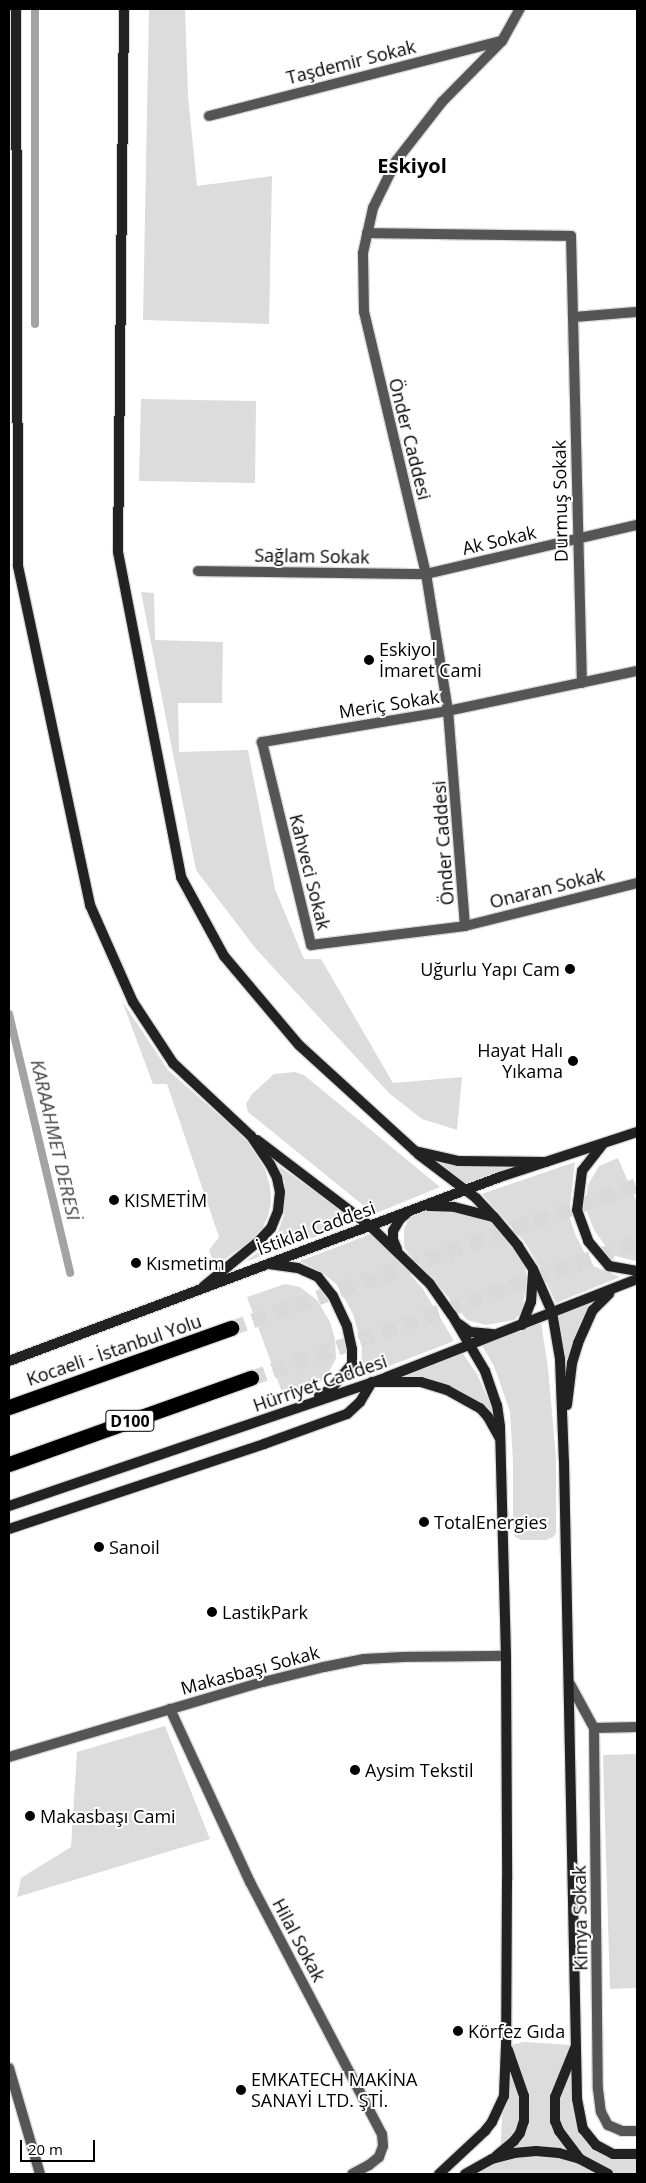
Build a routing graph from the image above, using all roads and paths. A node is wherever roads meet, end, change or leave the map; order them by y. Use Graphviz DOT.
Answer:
graph roads {
  1 [pos="16,9"];
  2 [pos="124,9"];
  3 [pos="520,9"];
  4 [pos="502,41"];
  5 [pos="209,116"];
  6 [pos="367,233"];
  7 [pos="637,312"];
  8 [pos="572,317"];
  9 [pos="637,525"];
  10 [pos="577,538"];
  11 [pos="198,571"];
  12 [pos="426,574"];
  13 [pos="637,671"];
  14 [pos="582,684"];
  15 [pos="448,711"];
  16 [pos="262,742"];
  17 [pos="637,882"];
  18 [pos="465,926"];
  19 [pos="637,1132"];
  20 [pos="252,1136"];
  21 [pos="603,1144"];
  22 [pos="415,1151"];
  23 [pos="546,1162"];
  24 [pos="465,1190"];
  25 [pos="423,1206"];
  26 [pos="411,1210"];
  27 [pos="494,1217"];
  28 [pos="370,1226"];
  29 [pos="398,1251"];
  30 [pos="266,1264"];
  31 [pos="533,1269"];
  32 [pos="637,1271"];
  33 [pos="637,1279"];
  34 [pos="618,1286"];
  35 [pos="203,1288"];
  36 [pos="552,1312"];
  37 [pos="452,1316"];
  38 [pos="522,1325"];
  39 [pos="231,1328"];
  40 [pos="496,1334"];
  41 [pos="470,1345"];
  42 [pos="9,1361"];
  43 [pos="251,1378"];
  44 [pos="372,1382"];
  45 [pos="9,1407"];
  46 [pos="290,1411"];
  47 [pos="563,1434"];
  48 [pos="500,1440"];
  49 [pos="9,1464"];
  50 [pos="9,1506"];
  51 [pos="9,1529"];
  52 [pos="506,1656"];
  53 [pos="570,1684"];
  54 [pos="170,1708"];
  55 [pos="637,1727"];
  56 [pos="594,1728"];
  57 [pos="9,1757"];
  58 [pos="577,2042"];
  59 [pos="506,2044"];
  60 [pos="9,2068"];
  61 [pos="637,2131"];
  62 [pos="637,2154"];
  63 [pos="492,2159"];
  64 [pos="580,2159"];
  65 [pos="604,2172"];
  66 [pos="40,2174"];
  67 [pos="352,2174"];
  68 [pos="439,2174"];
  69 [pos="465,2174"];
  70 [pos="615,2174"];
  1 -- 20 [label="main road"];
  2 -- 22 [label="main road"];
  3 -- 4 [label="street, Önder Caddesi"];
  4 -- 5 [label="street, Taşdemir Sokak"];
  4 -- 6 [label="street, Önder Caddesi"];
  6 -- 8 [label="street, Durmuş Sokak"];
  6 -- 12 [label="street, Önder Caddesi"];
  7 -- 8 [label="street"];
  8 -- 10 [label="street, Durmuş Sokak"];
  9 -- 10 [label="street, Ak Sokak"];
  10 -- 12 [label="street, Ak Sokak"];
  10 -- 14 [label="street, Durmuş Sokak"];
  11 -- 12 [label="street, Sağlam Sokak"];
  12 -- 15 [label="street, Önder Caddesi"];
  13 -- 14 [label="street, Meriç Sokak"];
  14 -- 15 [label="street, Meriç Sokak"];
  15 -- 16 [label="street, Meriç Sokak"];
  15 -- 18 [label="street, Önder Caddesi"];
  16 -- 18 [label="street, Kahveci Sokak"];
  17 -- 18 [label="street, Onaran Sokak"];
  19 -- 21 [label="main road, İstiklal Caddesi"];
  20 -- 28 [label="main road"];
  20 -- 35 [label="main road"];
  21 -- 23 [label="main road, İstiklal Caddesi"];
  21 -- 32 [label="main road"];
  22 -- 23 [label="main road"];
  22 -- 24 [label="main road"];
  23 -- 24 [label="main road, İstiklal Caddesi"];
  24 -- 25 [label="main road, İstiklal Caddesi"];
  24 -- 27 [label="main road"];
  25 -- 26 [label="main road, İstiklal Caddesi"];
  25 -- 27 [label="main road"];
  26 -- 28 [label="main road, İstiklal Caddesi"];
  26 -- 29 [label="main road"];
  27 -- 31 [label="main road"];
  28 -- 29 [label="main road"];
  28 -- 30 [label="main road, İstiklal Caddesi"];
  29 -- 37 [label="main road"];
  30 -- 35 [label="main road, İstiklal Caddesi"];
  30 -- 46 [label="main road"];
  31 -- 36 [label="main road"];
  31 -- 38 [label="main road"];
  33 -- 34 [label="main road, Hürriyet Caddesi"];
  34 -- 36 [label="main road, Hürriyet Caddesi"];
  34 -- 47 [label="main road"];
  35 -- 42 [label="main road, İstiklal Caddesi"];
  36 -- 38 [label="main road, Hürriyet Caddesi"];
  36 -- 47 [label="main road"];
  37 -- 40 [label="main road"];
  37 -- 41 [label="main road"];
  38 -- 40 [label="main road, Hürriyet Caddesi"];
  39 -- 45 [label="highway, Kocaeli - İstanbul Yolu"];
  40 -- 41 [label="main road, Hürriyet Caddesi"];
  41 -- 44 [label="main road, Hürriyet Caddesi"];
  41 -- 48 [label="main road"];
  43 -- 49 [label="highway, D100"];
  44 -- 46 [label="main road, Hürriyet Caddesi"];
  44 -- 48 [label="main road"];
  44 -- 51 [label="main road"];
  46 -- 50 [label="main road, Hürriyet Caddesi"];
  47 -- 53 [label="main road"];
  48 -- 52 [label="main road"];
  52 -- 54 [label="street, Makasbaşı Sokak"];
  52 -- 59 [label="main road"];
  53 -- 56 [label="street, Kimya Sokak"];
  53 -- 58 [label="main road"];
  54 -- 57 [label="street, Makasbaşı Sokak"];
  54 -- 67 [label="street, Hilal Sokak"];
  55 -- 56 [label="street"];
  56 -- 61 [label="street, Kimya Sokak"];
  58 -- 62 [label="main road"];
  58 -- 64 [label="main road"];
  59 -- 63 [label="main road"];
  59 -- 68 [label="main road"];
  60 -- 66 [label="street"];
  63 -- 64 [label="main road"];
  63 -- 69 [label="main road"];
  64 -- 65 [label="main road"];
  65 -- 70 [label="main road"];
}
